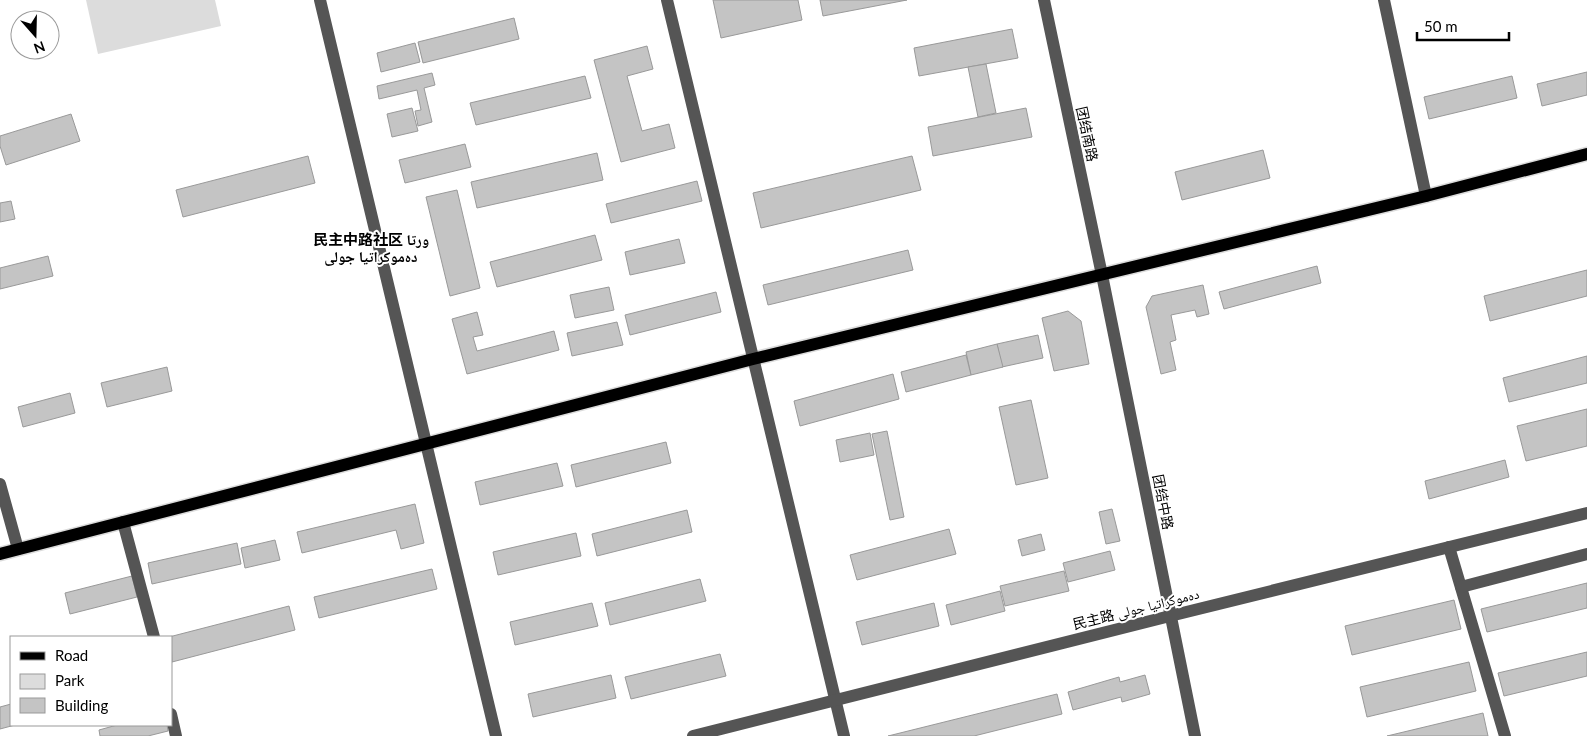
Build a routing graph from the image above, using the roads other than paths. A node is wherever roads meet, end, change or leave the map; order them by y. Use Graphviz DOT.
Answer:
graph roads {
  1 [pos="320,0"];
  2 [pos="667,0"];
  3 [pos="1044,0"];
  4 [pos="1384,0"];
  5 [pos="1587,154"];
  6 [pos="1426,196"];
  7 [pos="1102,275"];
  8 [pos="753,360"];
  9 [pos="427,444"];
  10 [pos="0,484"];
  11 [pos="1587,513"];
  12 [pos="123,522"];
  13 [pos="1449,547"];
  14 [pos="18,549"];
  15 [pos="0,554"];
  16 [pos="1587,554"];
  17 [pos="1461,588"];
  18 [pos="1170,616"];
  19 [pos="154,636"];
  20 [pos="835,700"];
  21 [pos="172,718"];
  22 [pos="176,736"];
  23 [pos="496,736"];
  24 [pos="693,736"];
  25 [pos="844,736"];
  26 [pos="1195,736"];
  27 [pos="1505,736"];
  1 -- 9 [label="street"];
  2 -- 8 [label="street"];
  3 -- 7 [label="street, 团结南路"];
  4 -- 6 [label="street"];
  5 -- 6 [label="main road"];
  6 -- 7 [label="main road"];
  7 -- 8 [label="main road"];
  7 -- 18 [label="street, 团结中路"];
  8 -- 9 [label="main road"];
  8 -- 20 [label="street"];
  9 -- 12 [label="main road"];
  9 -- 23 [label="street"];
  10 -- 14 [label="street"];
  11 -- 13 [label="street, 民主路 دەموكراتيا جولى"];
  12 -- 14 [label="main road"];
  12 -- 19 [label="street"];
  13 -- 17 [label="street"];
  13 -- 18 [label="street, 民主路 دەموكراتيا جولى"];
  14 -- 15 [label="main road"];
  16 -- 17 [label="street"];
  17 -- 27 [label="street"];
  18 -- 20 [label="street, 民主路 دەموكراتيا جولى"];
  18 -- 26 [label="street, 团结中路"];
  20 -- 24 [label="street, 民主路 دەموكراتيا جولى"];
  20 -- 25 [label="street"];
  21 -- 22 [label="street"];
}
